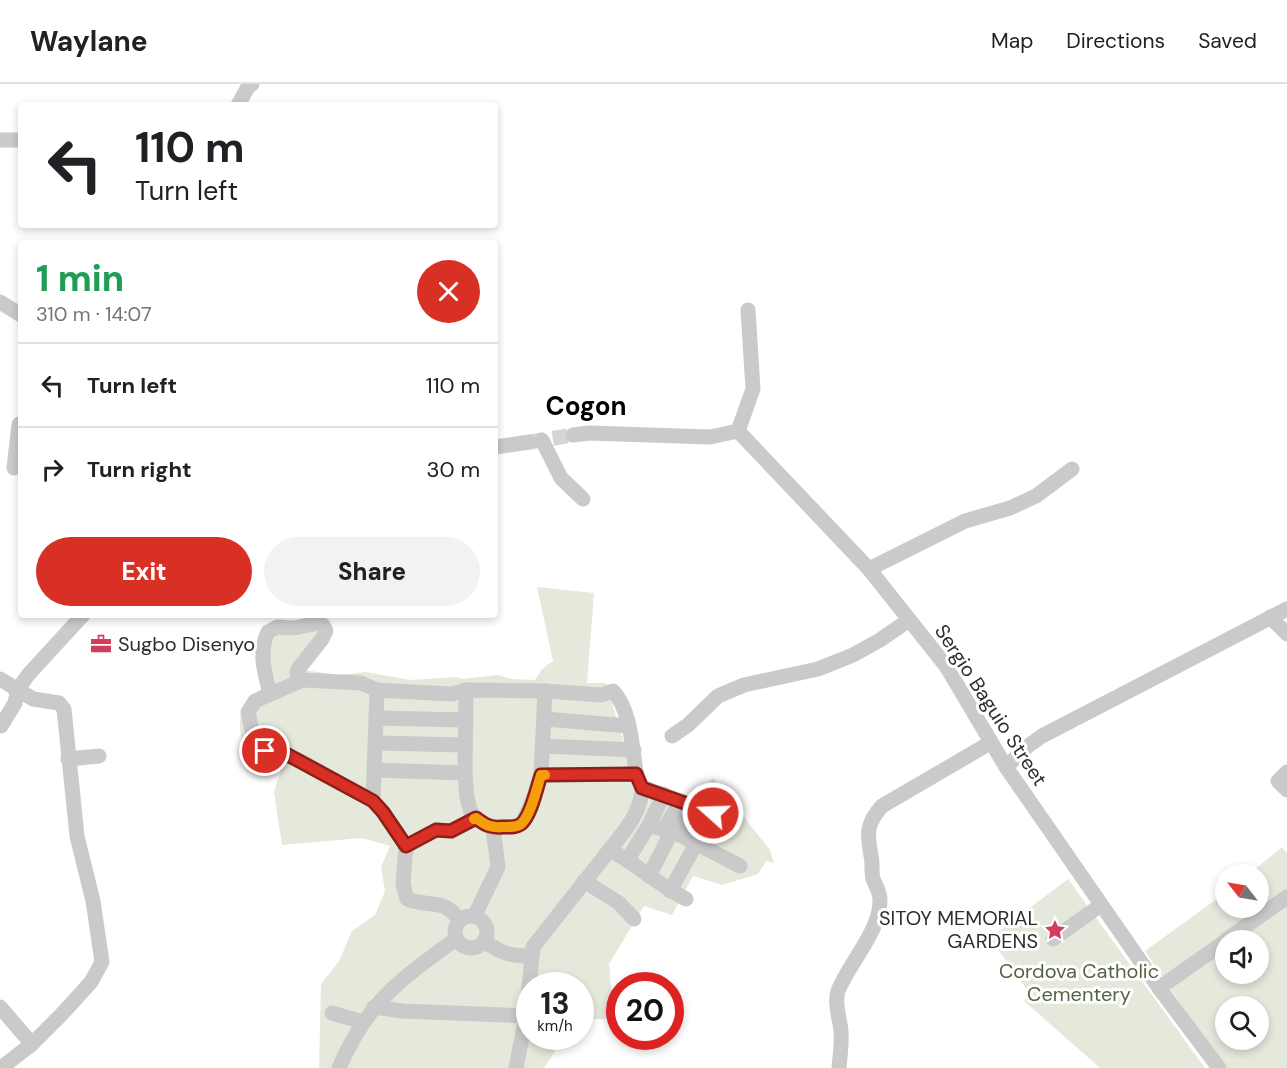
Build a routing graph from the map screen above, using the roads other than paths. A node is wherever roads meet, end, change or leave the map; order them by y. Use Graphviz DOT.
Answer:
graph roads {
  1 [pos="252,84"];
  2 [pos="240,102"];
  3 [pos="0,140"];
  4 [pos="18,140"];
  5 [pos="0,302"];
  6 [pos="748,310"];
  7 [pos="18,313"];
  8 [pos="18,430"];
  9 [pos="738,431"];
  10 [pos="573,435"];
  11 [pos="498,447"];
  12 [pos="12,468"];
  13 [pos="1072,469"];
  14 [pos="583,499"];
  15 [pos="869,569"];
  16 [pos="1287,609"];
  17 [pos="1270,617"];
  18 [pos="80,618"];
  19 [pos="909,620"];
  20 [pos="1287,634"];
  21 [pos="0,679"];
  22 [pos="299,681"];
  23 [pos="18,689"];
  24 [pos="377,690"];
  25 [pos="466,690"];
  26 [pos="545,691"];
  27 [pos="270,694"];
  28 [pos="376,718"];
  29 [pos="545,719"];
  30 [pos="466,720"];
  31 [pos="1,726"];
  32 [pos="628,726"];
  33 [pos="672,736"];
  34 [pos="376,743"];
  35 [pos="990,743"];
  36 [pos="465,745"];
  37 [pos="543,746"];
  38 [pos="634,750"];
  39 [pos="99,756"];
  40 [pos="68,759"];
  41 [pos="1006,767"];
  42 [pos="375,770"];
  43 [pos="1287,771"];
  44 [pos="465,773"];
  45 [pos="541,775"];
  46 [pos="639,781"];
  47 [pos="1287,790"];
  48 [pos="715,791"];
  49 [pos="664,794"];
  50 [pos="373,801"];
  51 [pos="686,803"];
  52 [pos="713,813"];
  53 [pos="476,818"];
  54 [pos="494,828"];
  55 [pos="665,830"];
  56 [pos="696,844"];
  57 [pos="406,846"];
  58 [pos="610,850"];
  59 [pos="628,859"];
  60 [pos="740,866"];
  61 [pos="649,876"];
  62 [pos="584,881"];
  63 [pos="670,891"];
  64 [pos="1287,897"];
  65 [pos="686,899"];
  66 [pos="1101,905"];
  67 [pos="475,915"];
  68 [pos="634,919"];
  69 [pos="459,920"];
  70 [pos="1241,930"];
  71 [pos="456,939"];
  72 [pos="1053,939"];
  73 [pos="484,942"];
  74 [pos="1215,949"];
  75 [pos="531,956"];
  76 [pos="530,972"];
  77 [pos="1159,988"];
  78 [pos="0,1007"];
  79 [pos="374,1008"];
  80 [pos="332,1013"];
  81 [pos="516,1016"];
  82 [pos="363,1022"];
  83 [pos="32,1044"];
  84 [pos="519,1050"];
  85 [pos="1,1068"];
  86 [pos="339,1068"];
  87 [pos="516,1068"];
  88 [pos="839,1068"];
  89 [pos="1219,1068"];
  1 -- 2 [label="street"];
  3 -- 4 [label="street"];
  5 -- 7 [label="street"];
  6 -- 9 [label="street"];
  8 -- 12 [label="street"];
  9 -- 10 [label="street"];
  9 -- 15 [label="street, Sergio Baguio Street"];
  11 -- 14 [label="street"];
  13 -- 15 [label="street"];
  15 -- 19 [label="street, Sergio Baguio Street"];
  16 -- 17 [label="street"];
  17 -- 20 [label="street"];
  17 -- 41 [label="street"];
  18 -- 23 [label="street"];
  19 -- 33 [label="street"];
  19 -- 35 [label="street, Sergio Baguio Street"];
  21 -- 23 [label="street"];
  22 -- 24 [label="street"];
  22 -- 27 [label="street"];
  22 -- 27 [label="street"];
  23 -- 31 [label="street"];
  23 -- 40 [label="street"];
  24 -- 25 [label="street"];
  24 -- 28 [label="street"];
  25 -- 26 [label="street"];
  25 -- 30 [label="street"];
  26 -- 29 [label="street"];
  26 -- 32 [label="street"];
  27 -- 50 [label="street"];
  28 -- 30 [label="street"];
  28 -- 34 [label="street"];
  29 -- 32 [label="street"];
  29 -- 37 [label="street"];
  30 -- 36 [label="street"];
  32 -- 38 [label="street"];
  34 -- 36 [label="street"];
  34 -- 42 [label="street"];
  35 -- 41 [label="street, Sergio Baguio Street"];
  35 -- 88 [label="street"];
  36 -- 44 [label="street"];
  37 -- 38 [label="street"];
  37 -- 45 [label="street"];
  38 -- 46 [label="street"];
  39 -- 40 [label="street"];
  40 -- 83 [label="street"];
  41 -- 66 [label="street, Sergio Baguio Street"];
  42 -- 44 [label="street"];
  42 -- 50 [label="street"];
  43 -- 47 [label="street"];
  44 -- 53 [label="street"];
  45 -- 46 [label="street"];
  45 -- 54 [label="street"];
  46 -- 49 [label="street"];
  46 -- 58 [label="street"];
  48 -- 52 [label="street"];
  49 -- 51 [label="street"];
  49 -- 55 [label="street"];
  50 -- 57 [label="street"];
  51 -- 52 [label="street"];
  51 -- 55 [label="street"];
  52 -- 56 [label="street"];
  53 -- 54 [label="street"];
  53 -- 57 [label="street"];
  54 -- 67 [label="street"];
  55 -- 56 [label="street"];
  55 -- 59 [label="street"];
  55 -- 61 [label="street"];
  56 -- 60 [label="street"];
  56 -- 63 [label="street"];
  57 -- 69 [label="street"];
  58 -- 59 [label="street"];
  58 -- 62 [label="street"];
  59 -- 61 [label="street"];
  61 -- 63 [label="street"];
  62 -- 68 [label="street"];
  62 -- 75 [label="street"];
  63 -- 65 [label="street"];
  64 -- 70 [label="street"];
  66 -- 72 [label="street"];
  66 -- 77 [label="street, Sergio Baguio Street"];
  67 -- 69 [label="street"];
  67 -- 73 [label="street"];
  69 -- 71 [label="street"];
  71 -- 73 [label="street"];
  71 -- 79 [label="street"];
  73 -- 75 [label="street"];
  74 -- 77 [label="street"];
  75 -- 76 [label="street"];
  77 -- 89 [label="street, Sergio Baguio Street"];
  78 -- 83 [label="street"];
  79 -- 81 [label="street"];
  79 -- 82 [label="street"];
  80 -- 82 [label="street"];
  82 -- 86 [label="street"];
  83 -- 85 [label="street"];
  84 -- 87 [label="street"];
}
